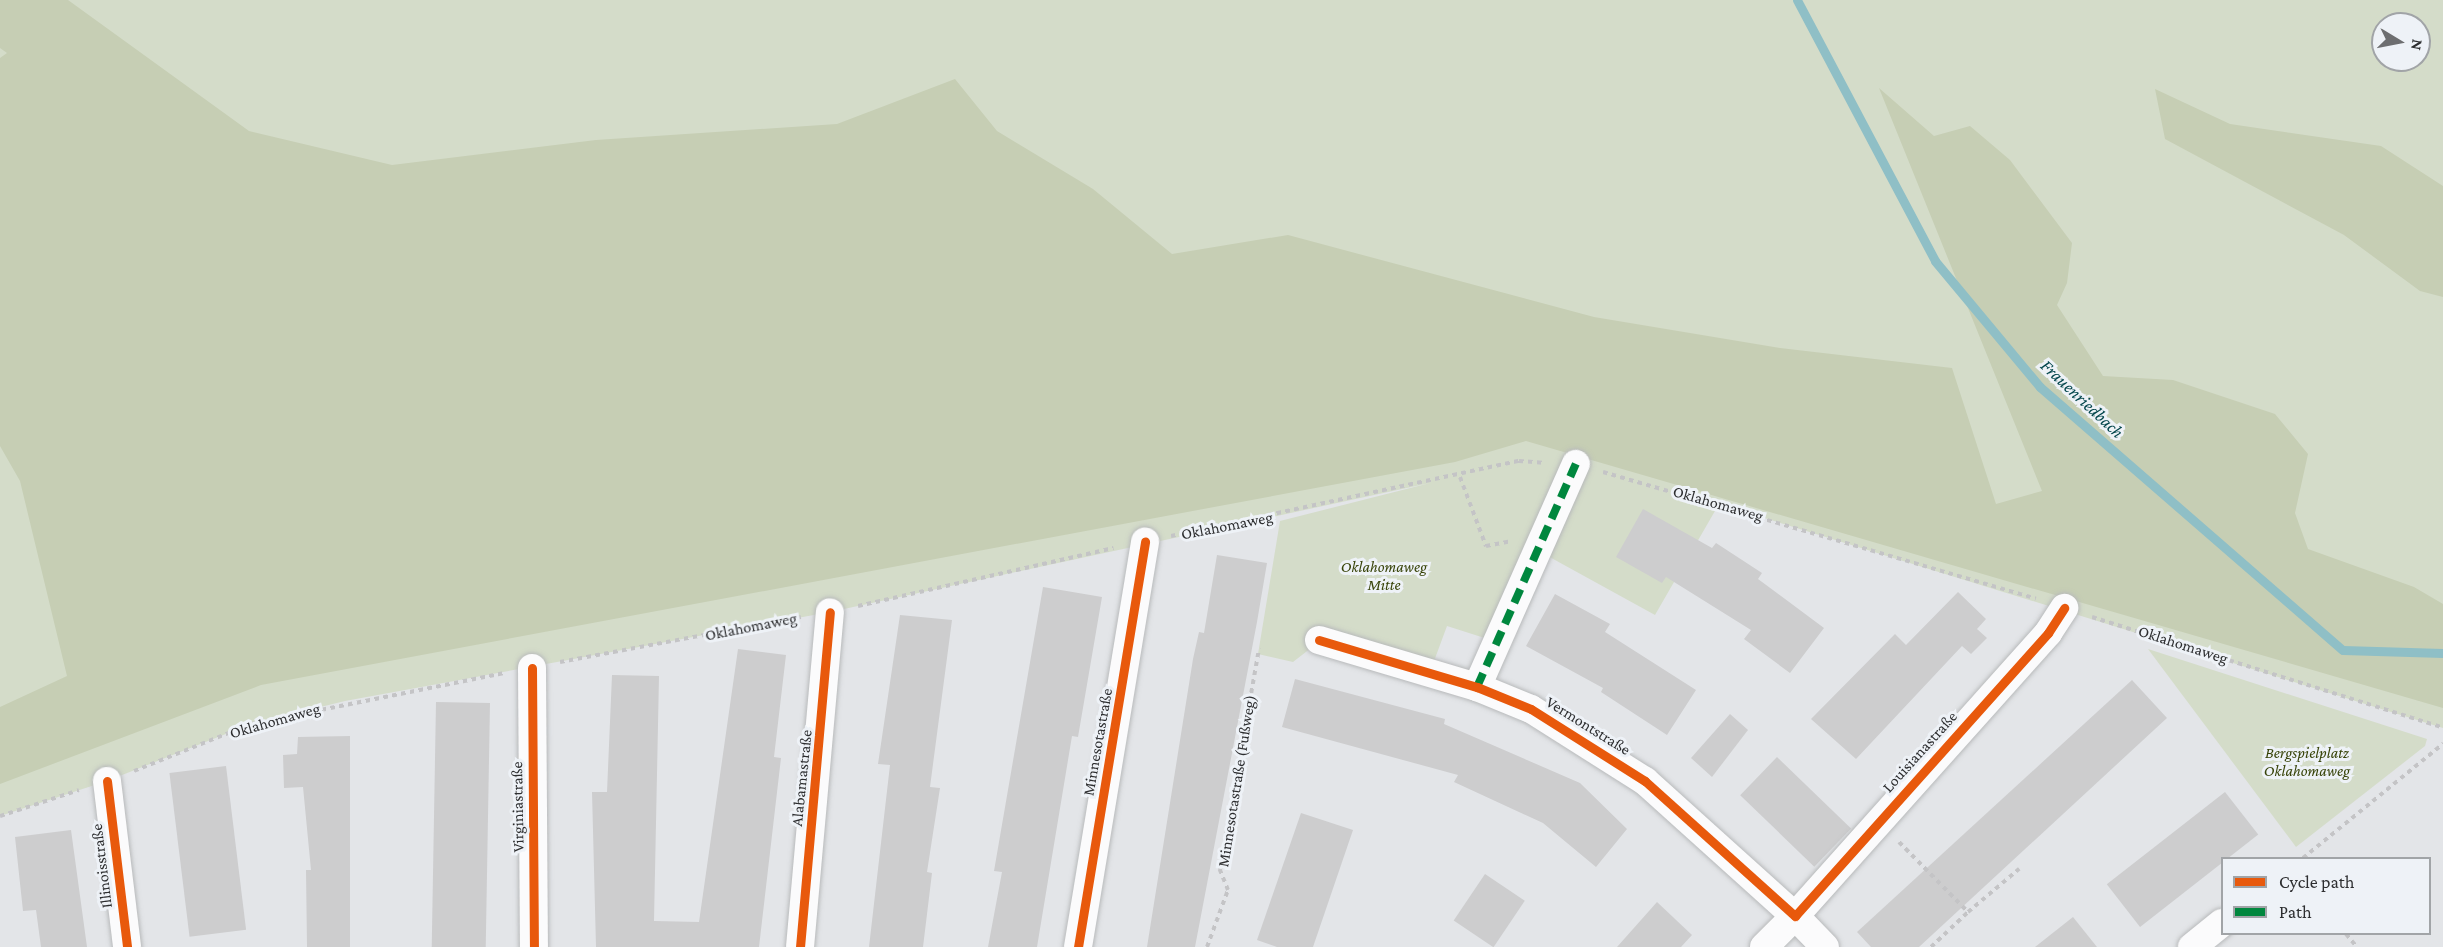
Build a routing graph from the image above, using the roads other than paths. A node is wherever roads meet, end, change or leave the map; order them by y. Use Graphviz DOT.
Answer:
graph roads {
  1 [pos="1576,464"];
  2 [pos="1145,541"];
  3 [pos="2064,608"];
  4 [pos="830,612"];
  5 [pos="1319,640"];
  6 [pos="532,668"];
  7 [pos="1477,687"];
  8 [pos="106,782"];
  9 [pos="1795,916"];
  10 [pos="2221,925"];
  11 [pos="127,947"];
  12 [pos="534,947"];
  13 [pos="800,947"];
  14 [pos="1078,947"];
  15 [pos="1764,947"];
  16 [pos="1825,947"];
  17 [pos="2192,947"];
  1 -- 7 [label="street"];
  2 -- 14 [label="street, Minnesotastraße"];
  3 -- 9 [label="street, Louisianastraße"];
  4 -- 13 [label="street, Alabamastraße"];
  5 -- 7 [label="street, Vermontstraße"];
  6 -- 12 [label="street, Virginiastraße"];
  7 -- 9 [label="street, Vermontstraße"];
  8 -- 11 [label="street, Illinoisstraße"];
  9 -- 15 [label="street, Louisianastraße"];
  9 -- 16 [label="street, Vermontstraße"];
  10 -- 17 [label="street"];
}
